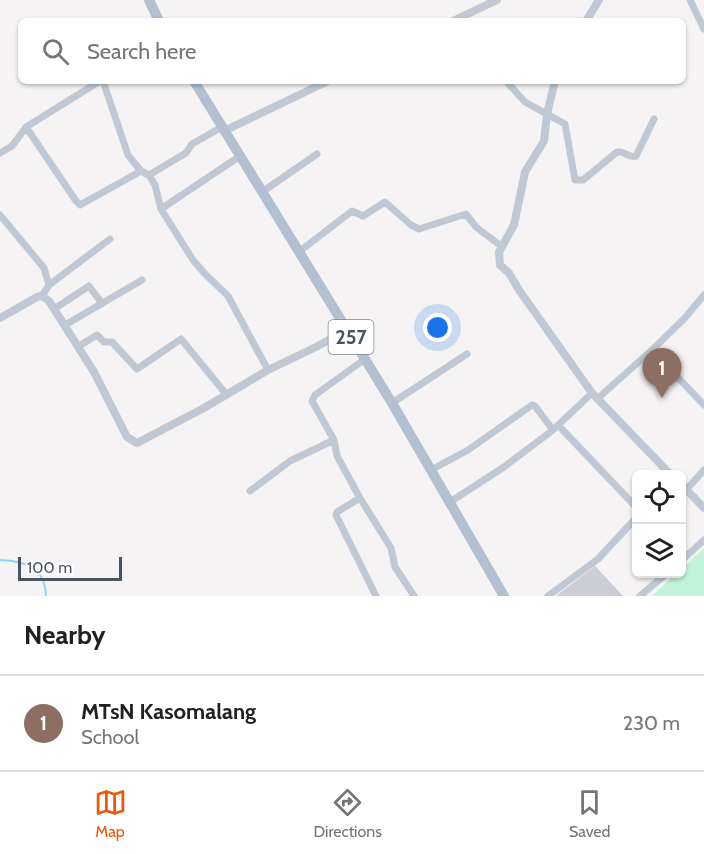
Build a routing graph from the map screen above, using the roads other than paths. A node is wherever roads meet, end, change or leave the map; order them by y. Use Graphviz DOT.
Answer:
graph roads {
  1 [pos="149,0"];
  2 [pos="497,0"];
  3 [pos="599,0"];
  4 [pos="690,0"];
  5 [pos="158,18"];
  6 [pos="459,18"];
  7 [pos="588,18"];
  8 [pos="704,29"];
  9 [pos="97,84"];
  10 [pos="103,84"];
  11 [pos="196,84"];
  12 [pos="321,84"];
  13 [pos="509,84"];
  14 [pos="554,84"];
  15 [pos="547,114"];
  16 [pos="654,119"];
  17 [pos="26,127"];
  18 [pos="223,129"];
  19 [pos="0,153"];
  20 [pos="317,154"];
  21 [pos="240,156"];
  22 [pos="141,171"];
  23 [pos="149,175"];
  24 [pos="262,192"];
  25 [pos="161,209"];
  26 [pos="0,215"];
  27 [pos="110,239"];
  28 [pos="501,246"];
  29 [pos="300,251"];
  30 [pos="142,279"];
  31 [pos="50,285"];
  32 [pos="704,295"];
  33 [pos="42,296"];
  34 [pos="101,302"];
  35 [pos="54,309"];
  36 [pos="0,318"];
  37 [pos="65,325"];
  38 [pos="347,330"];
  39 [pos="79,346"];
  40 [pos="652,350"];
  41 [pos="467,354"];
  42 [pos="365,359"];
  43 [pos="268,369"];
  44 [pos="226,394"];
  45 [pos="594,396"];
  46 [pos="392,403"];
  47 [pos="704,405"];
  48 [pos="555,428"];
  49 [pos="334,440"];
  50 [pos="431,470"];
  51 [pos="667,470"];
  52 [pos="704,471"];
  53 [pos="686,485"];
  54 [pos="686,489"];
  55 [pos="250,491"];
  56 [pos="360,498"];
  57 [pos="450,502"];
  58 [pos="632,503"];
  59 [pos="704,508"];
  60 [pos="632,523"];
  61 [pos="704,540"];
  62 [pos="686,556"];
  63 [pos="660,578"];
  64 [pos="376,596"];
  65 [pos="414,596"];
  66 [pos="504,596"];
  67 [pos="548,596"];
  68 [pos="640,596"];
  1 -- 5 [label="main road"];
  2 -- 6 [label="street"];
  3 -- 7 [label="street"];
  4 -- 8 [label="street"];
  9 -- 17 [label="street"];
  10 -- 22 [label="street"];
  11 -- 18 [label="main road, 257"];
  12 -- 18 [label="street"];
  13 -- 15 [label="street"];
  14 -- 15 [label="street"];
  15 -- 16 [label="street"];
  15 -- 28 [label="street"];
  17 -- 19 [label="street"];
  17 -- 22 [label="street"];
  18 -- 21 [label="main road, 257"];
  18 -- 23 [label="street"];
  20 -- 24 [label="street"];
  21 -- 24 [label="main road, 257"];
  21 -- 25 [label="street"];
  22 -- 23 [label="street"];
  23 -- 25 [label="street"];
  24 -- 29 [label="main road, 257"];
  25 -- 43 [label="street"];
  26 -- 31 [label="street"];
  27 -- 31 [label="street"];
  28 -- 29 [label="street"];
  28 -- 45 [label="street"];
  29 -- 38 [label="main road, 257"];
  30 -- 34 [label="street"];
  31 -- 33 [label="street"];
  32 -- 40 [label="street"];
  33 -- 35 [label="street"];
  33 -- 36 [label="street"];
  34 -- 35 [label="street"];
  34 -- 37 [label="street"];
  35 -- 37 [label="street"];
  37 -- 39 [label="street"];
  38 -- 42 [label="main road, 257"];
  38 -- 43 [label="street"];
  39 -- 44 [label="street"];
  39 -- 44 [label="street"];
  40 -- 45 [label="street"];
  40 -- 47 [label="street"];
  41 -- 46 [label="street"];
  42 -- 46 [label="main road, 257"];
  42 -- 49 [label="street"];
  43 -- 44 [label="street"];
  45 -- 48 [label="street"];
  45 -- 51 [label="street"];
  46 -- 50 [label="main road, 257"];
  48 -- 50 [label="street"];
  48 -- 57 [label="street"];
  48 -- 58 [label="street"];
  49 -- 55 [label="street"];
  49 -- 56 [label="street"];
  50 -- 57 [label="main road, 257"];
  52 -- 53 [label="street"];
  54 -- 59 [label="street"];
  56 -- 64 [label="street"];
  56 -- 65 [label="street"];
  57 -- 66 [label="main road, 257"];
  60 -- 67 [label="street"];
  61 -- 62 [label="street"];
  63 -- 68 [label="street"];
}
